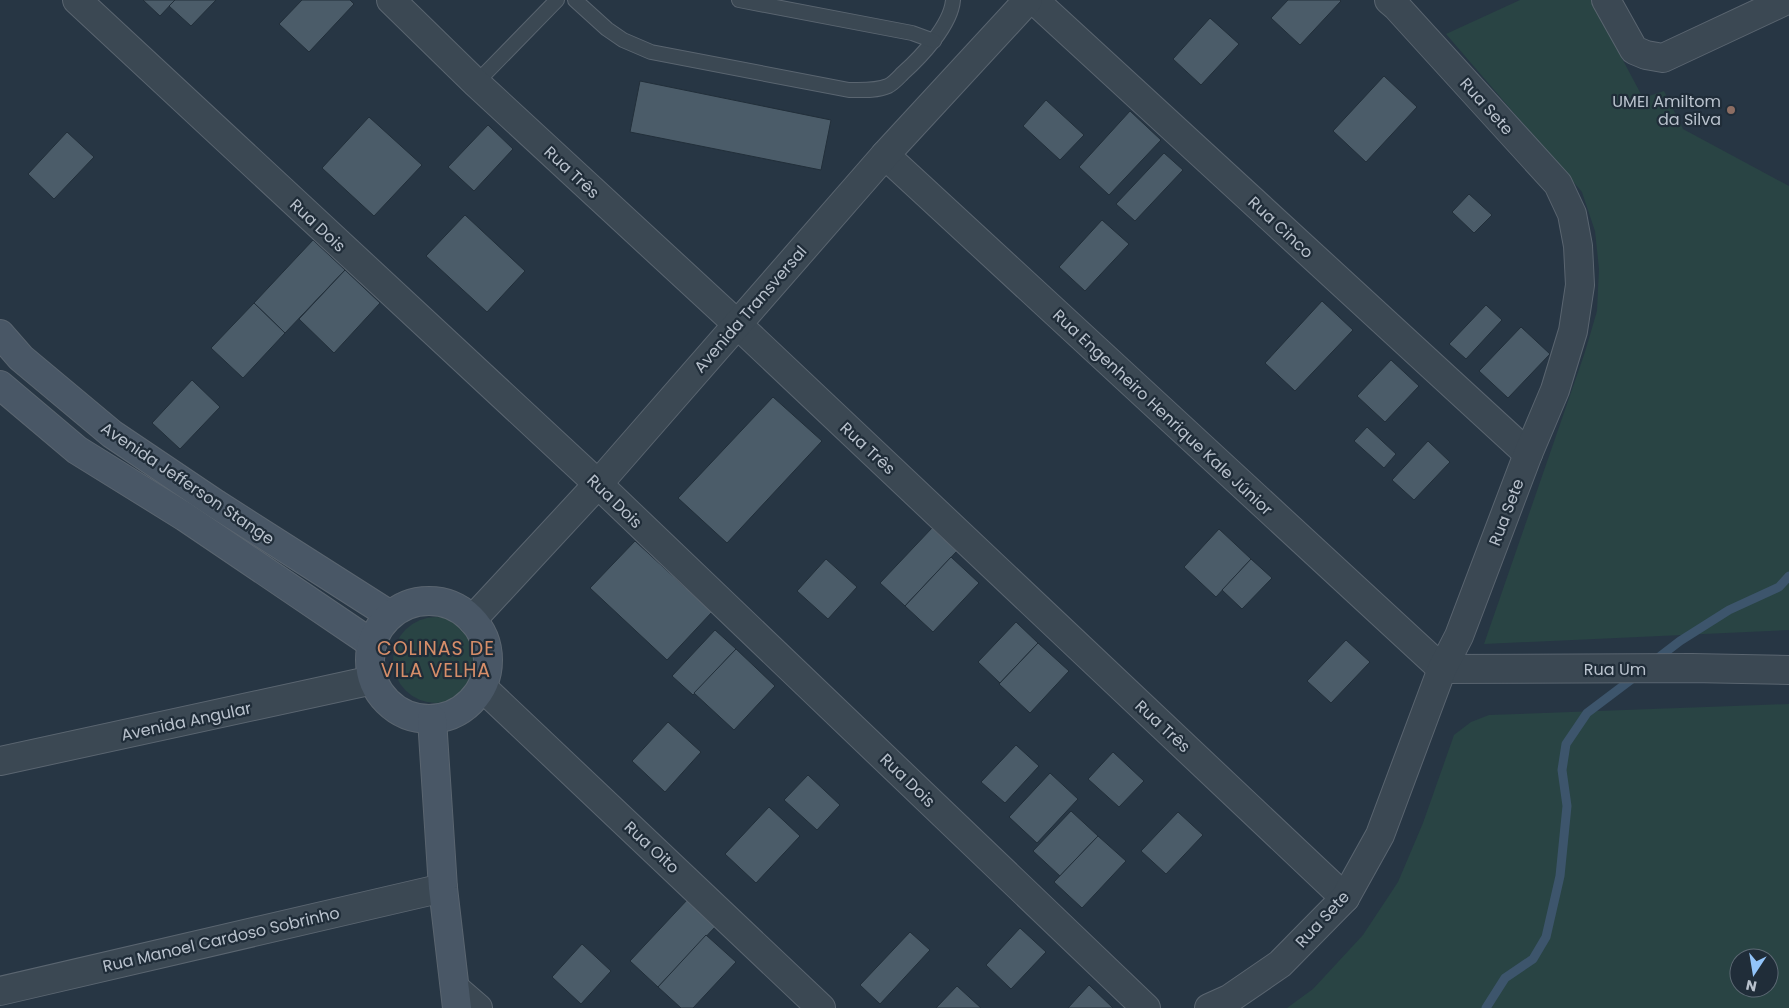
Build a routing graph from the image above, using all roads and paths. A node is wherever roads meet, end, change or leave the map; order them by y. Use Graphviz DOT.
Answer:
graph roads {
  1 [pos="76,0"];
  2 [pos="391,0"];
  3 [pos="557,0"];
  4 [pos="576,0"];
  5 [pos="739,0"];
  6 [pos="953,0"];
  7 [pos="1028,0"];
  8 [pos="1034,0"];
  9 [pos="1606,0"];
  10 [pos="1787,0"];
  11 [pos="1398,2"];
  12 [pos="934,41"];
  13 [pos="476,83"];
  14 [pos="885,156"];
  15 [pos="736,324"];
  16 [pos="0,334"];
  17 [pos="0,385"];
  18 [pos="1528,454"];
  19 [pos="598,484"];
  20 [pos="390,614"];
  21 [pos="472,620"];
  22 [pos="372,643"];
  23 [pos="1442,669"];
  24 [pos="1789,670"];
  25 [pos="373,680"];
  26 [pos="482,687"];
  27 [pos="432,719"];
  28 [pos="0,762"];
  29 [pos="442,888"];
  30 [pos="1345,898"];
  31 [pos="0,991"];
  32 [pos="457,998"];
  33 [pos="478,1008"];
  34 [pos="821,1008"];
  35 [pos="1146,1008"];
  36 [pos="1209,1008"];
  1 -- 19 [label="street, Rua Dois"];
  2 -- 13 [label="street, Rua Três"];
  3 -- 13 [label="lane"];
  4 -- 12 [label="lane"];
  5 -- 12 [label="lane"];
  6 -- 12 [label="lane"];
  7 -- 14 [label="street, Avenida Transversal"];
  8 -- 18 [label="street, Rua Cinco"];
  9 -- 10 [label="street"];
  11 -- 18 [label="street, Rua Sete"];
  13 -- 15 [label="street, Rua Três"];
  14 -- 15 [label="street, Avenida Transversal"];
  14 -- 23 [label="street, Rua Engenheiro Henrique Kale Júnior"];
  15 -- 19 [label="street, Avenida Transversal"];
  15 -- 30 [label="street, Rua Três"];
  16 -- 20 [label="street, Avenida Jefferson Stange"];
  17 -- 22 [label="street, Avenida Jefferson Stange"];
  18 -- 23 [label="street, Rua Sete"];
  19 -- 21 [label="street, Avenida Transversal"];
  19 -- 35 [label="street, Rua Dois"];
  20 -- 21 [label="street"];
  20 -- 22 [label="street"];
  21 -- 26 [label="street"];
  22 -- 25 [label="street"];
  23 -- 24 [label="street, Rua Um"];
  23 -- 30 [label="street, Rua Sete"];
  25 -- 27 [label="street"];
  25 -- 28 [label="street, Avenida Angular"];
  26 -- 27 [label="street"];
  26 -- 34 [label="street, Rua Oito"];
  27 -- 29 [label="street"];
  29 -- 31 [label="street, Rua Manoel Cardoso Sobrinho"];
  29 -- 32 [label="street"];
  30 -- 36 [label="street, Rua Sete"];
  32 -- 33 [label="street"];
}
